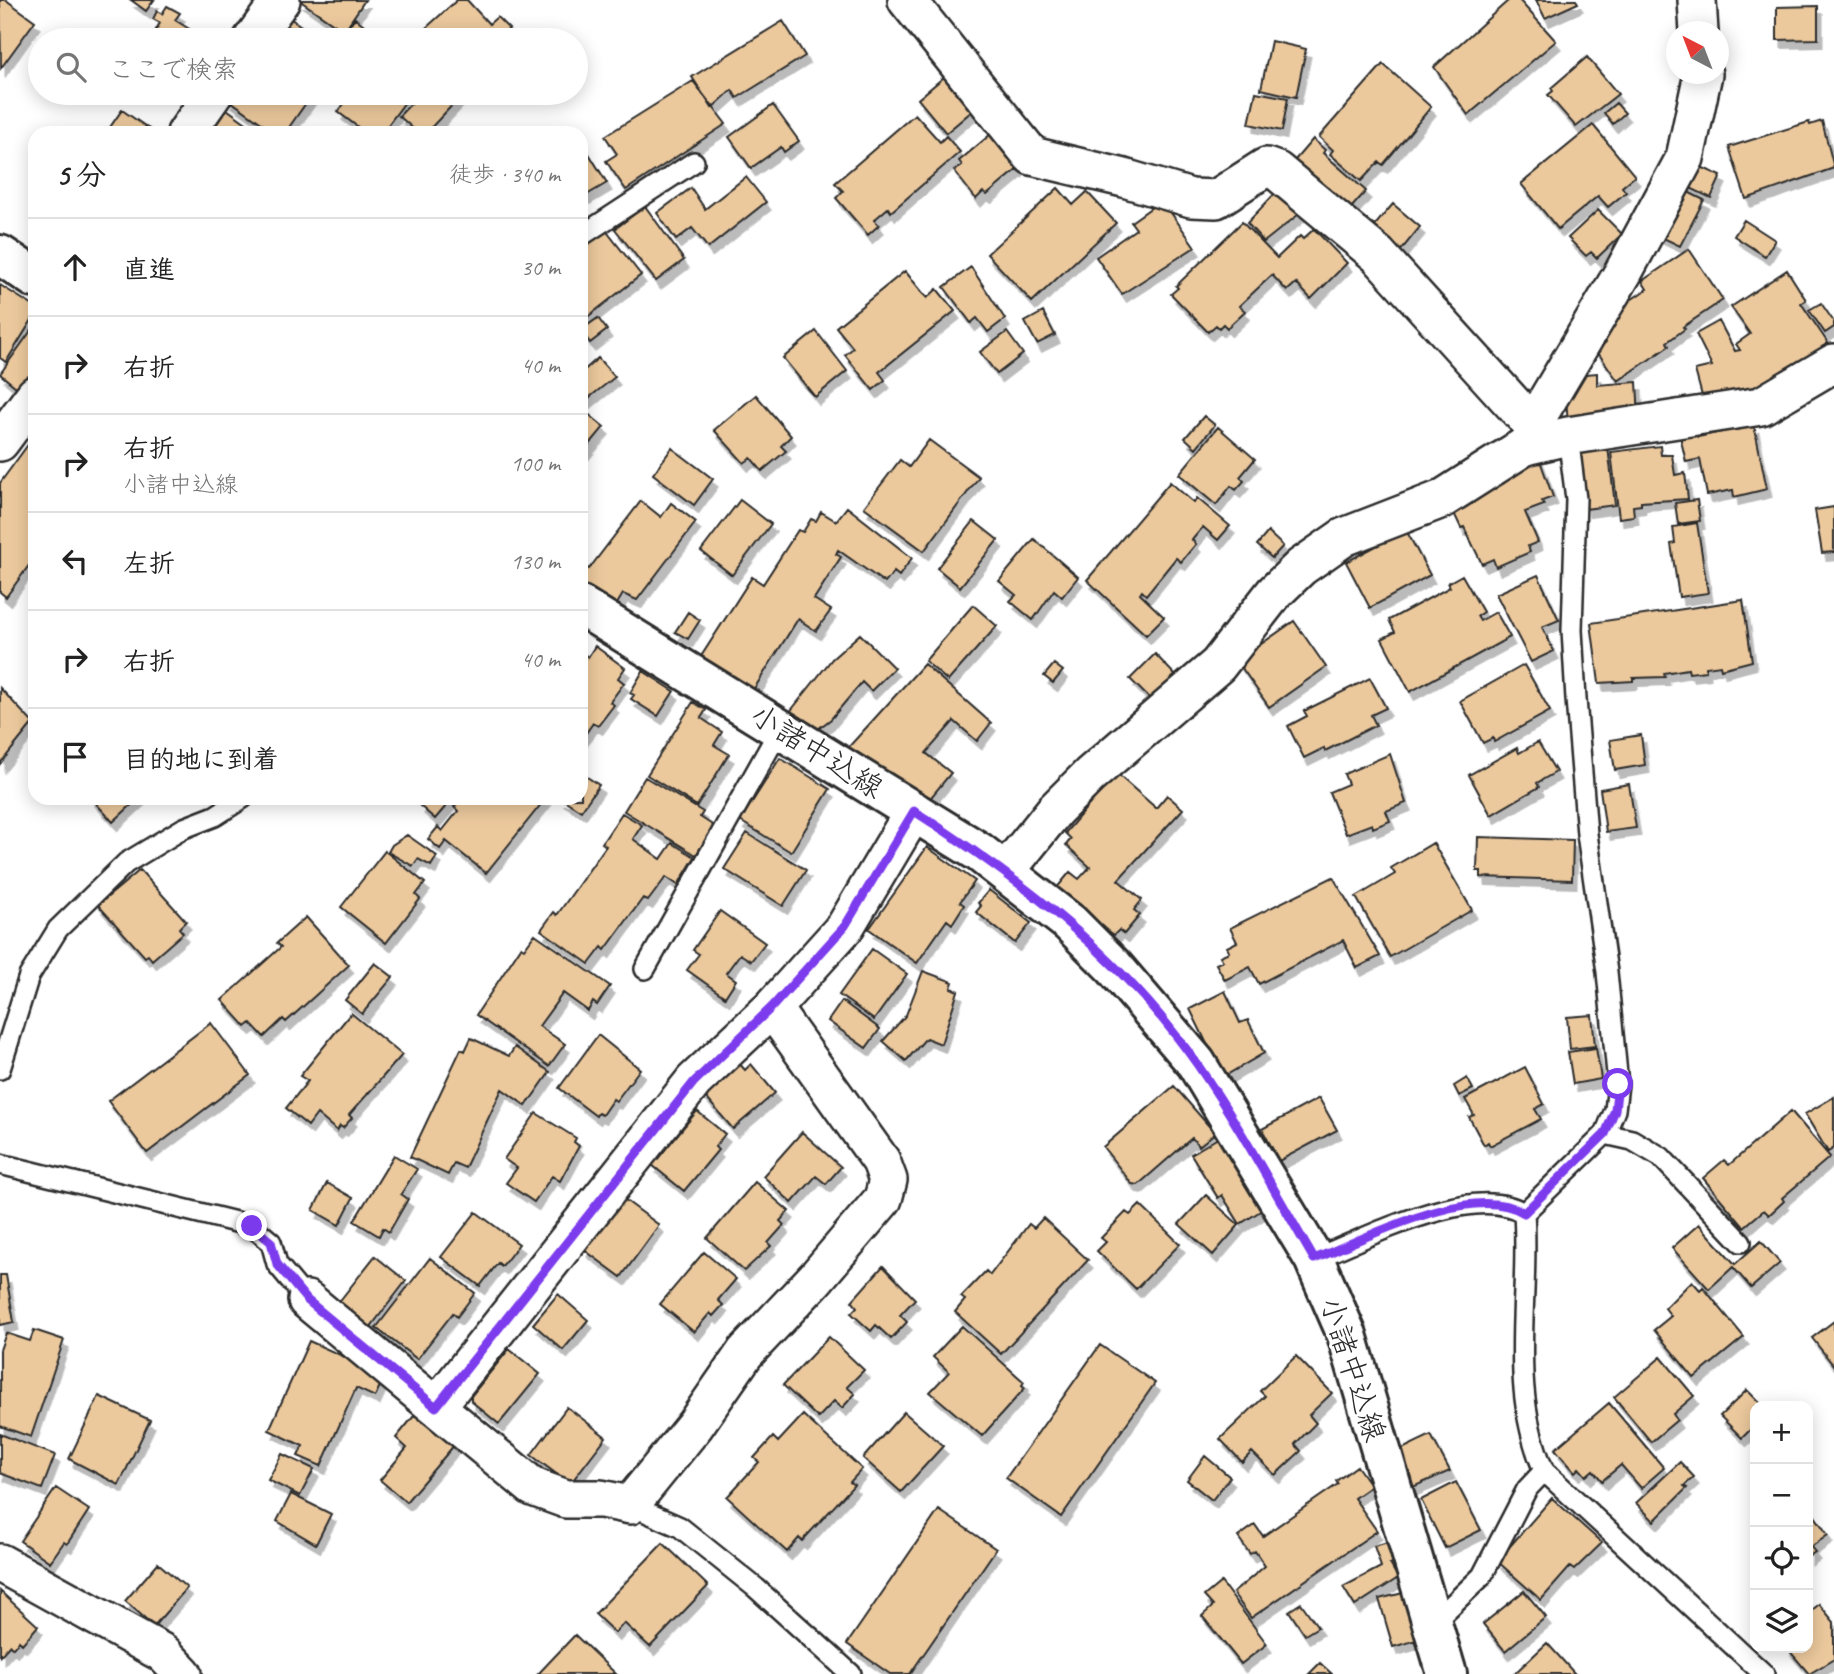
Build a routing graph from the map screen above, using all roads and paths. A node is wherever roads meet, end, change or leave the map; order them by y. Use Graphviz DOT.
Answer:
graph roads {
  1 [pos="281,0"];
  2 [pos="907,0"];
  3 [pos="1697,0"];
  4 [pos="1698,21"];
  5 [pos="261,28"];
  6 [pos="1701,84"];
  7 [pos="206,105"];
  8 [pos="191,126"];
  9 [pos="694,162"];
  10 [pos="588,231"];
  11 [pos="0,256"];
  12 [pos="28,274"];
  13 [pos="1834,363"];
  14 [pos="28,404"];
  15 [pos="1549,433"];
  16 [pos="0,442"];
  17 [pos="588,610"];
  18 [pos="780,729"];
  19 [pos="232,805"];
  20 [pos="914,811"];
  21 [pos="1006,871"];
  22 [pos="645,969"];
  23 [pos="772,1007"];
  24 [pos="0,1069"];
  25 [pos="1605,1134"];
  26 [pos="0,1164"];
  27 [pos="1524,1213"];
  28 [pos="1741,1242"];
  29 [pos="1314,1259"];
  30 [pos="307,1300"];
  31 [pos="436,1407"];
  32 [pos="1544,1471"];
  33 [pos="630,1505"];
  34 [pos="0,1563"];
  35 [pos="1431,1625"];
  36 [pos="183,1674"];
  37 [pos="851,1674"];
  38 [pos="1447,1674"];
  39 [pos="1764,1674"];
  1 -- 5 [label="street"];
  2 -- 15 [label="street"];
  3 -- 4 [label="street"];
  6 -- 15 [label="street"];
  7 -- 8 [label="street"];
  9 -- 10 [label="lane"];
  11 -- 12 [label="main road"];
  13 -- 15 [label="street"];
  14 -- 16 [label="street"];
  15 -- 21 [label="street"];
  15 -- 25 [label="lane"];
  17 -- 18 [label="main road, 小諸中込線"];
  18 -- 20 [label="main road, 小諸中込線"];
  18 -- 22 [label="lane"];
  19 -- 24 [label="lane"];
  20 -- 21 [label="main road, 小諸中込線"];
  20 -- 23 [label="street"];
  21 -- 29 [label="main road, 小諸中込線"];
  23 -- 31 [label="street"];
  23 -- 33 [label="street"];
  25 -- 27 [label="lane"];
  25 -- 28 [label="lane"];
  26 -- 30 [label="lane"];
  27 -- 29 [label="lane"];
  27 -- 32 [label="lane"];
  29 -- 35 [label="main road, 小諸中込線"];
  30 -- 31 [label="street"];
  31 -- 33 [label="street"];
  32 -- 35 [label="lane"];
  32 -- 39 [label="lane"];
  33 -- 37 [label="lane"];
  34 -- 36 [label="street"];
  35 -- 38 [label="main road, 小諸中込線"];
}
